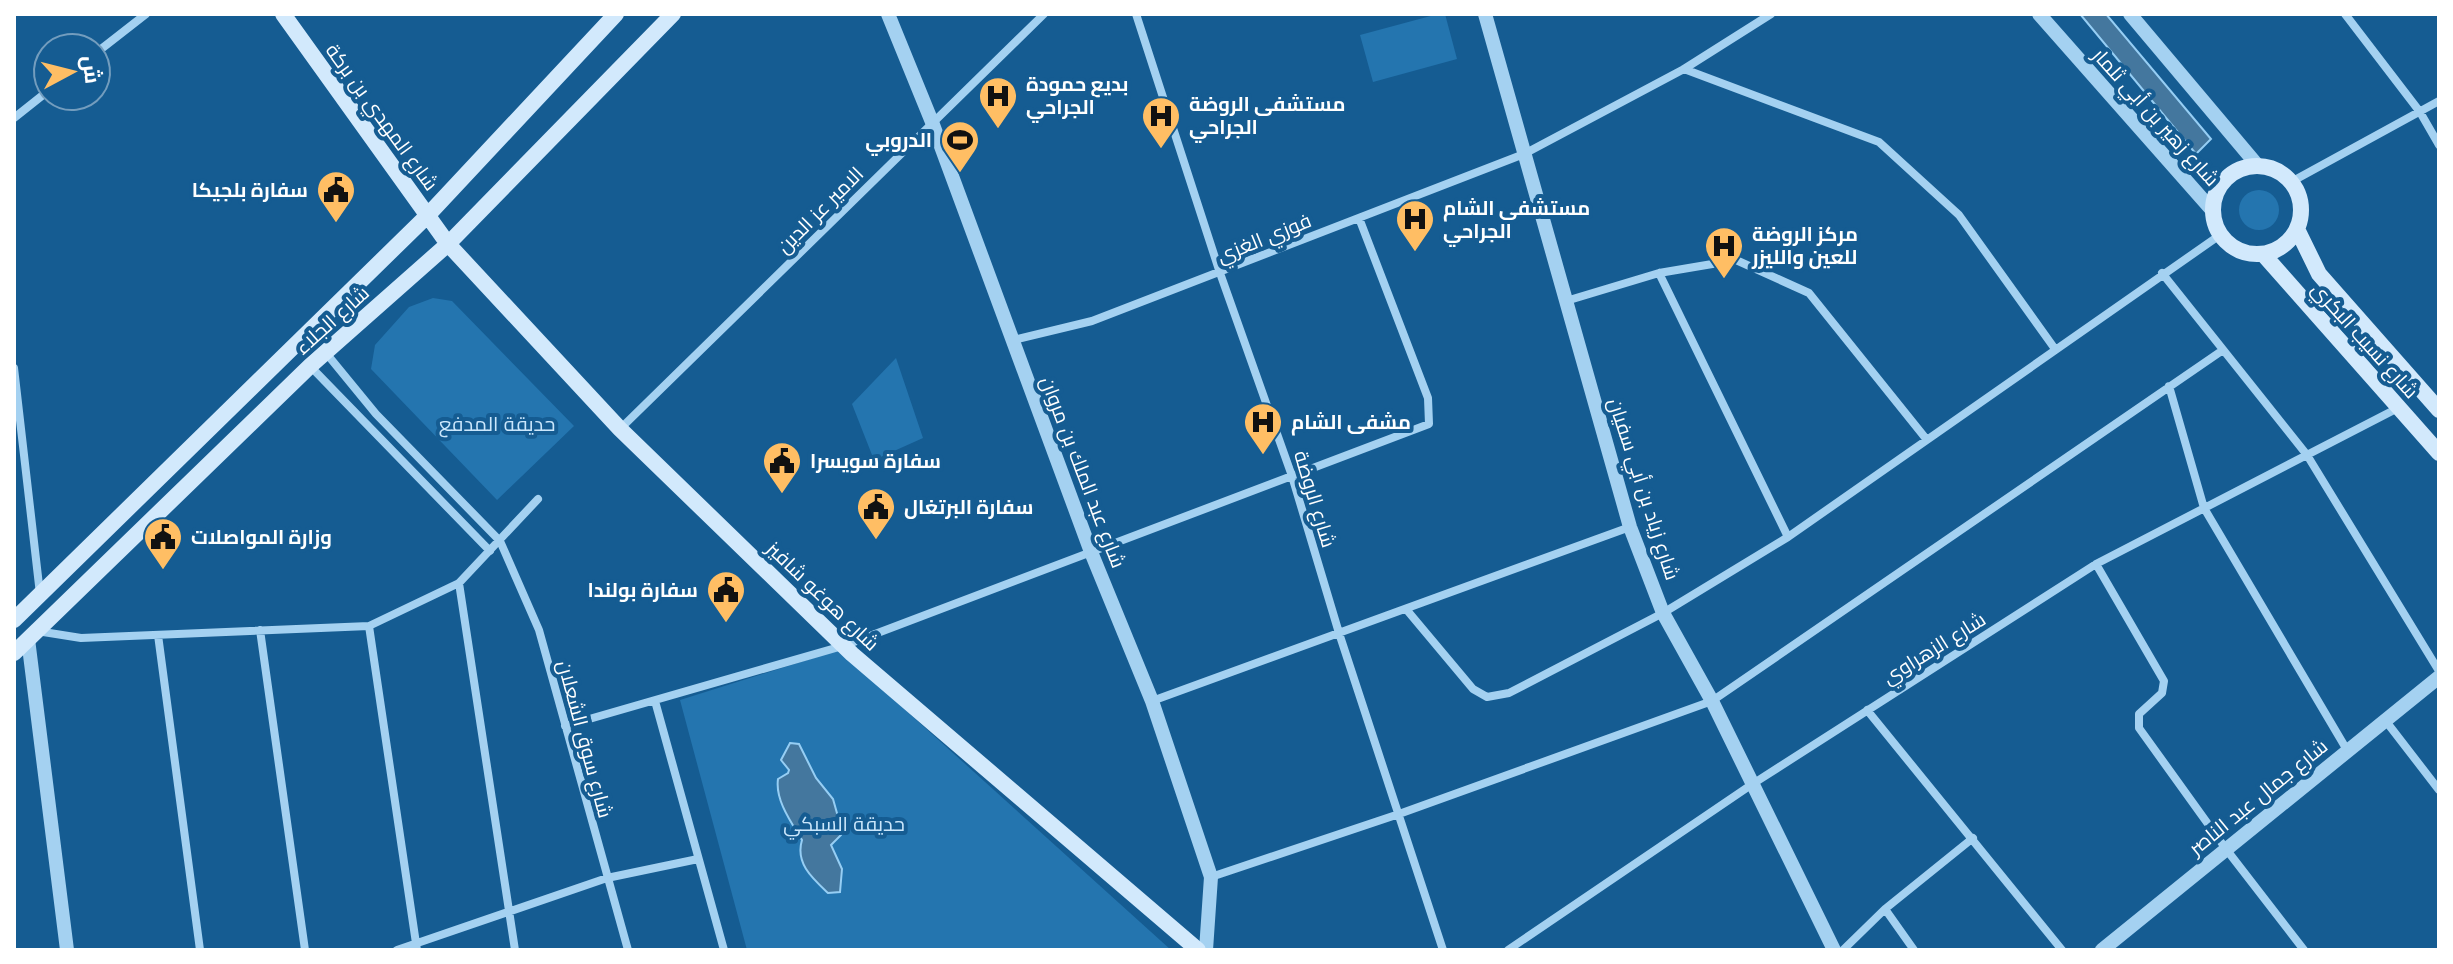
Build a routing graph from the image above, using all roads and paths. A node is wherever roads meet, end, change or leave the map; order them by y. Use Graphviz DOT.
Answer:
graph roads {
  1 [pos="146,14"];
  2 [pos="283,14"];
  3 [pos="673,14"];
  4 [pos="888,14"];
  5 [pos="1044,14"];
  6 [pos="1136,14"];
  7 [pos="1485,14"];
  8 [pos="1771,14"];
  9 [pos="2039,14"];
  10 [pos="2130,14"];
  11 [pos="2345,14"];
  12 [pos="615,15"];
  13 [pos="112,41"];
  14 [pos="1684,69"];
  15 [pos="2439,101"];
  16 [pos="32,104"];
  17 [pos="2420,112"];
  18 [pos="14,118"];
  19 [pos="932,122"];
  20 [pos="2439,145"];
  21 [pos="1524,154"];
  22 [pos="2258,166"];
  23 [pos="2291,182"];
  24 [pos="2212,210"];
  25 [pos="428,215"];
  26 [pos="1359,218"];
  27 [pos="2297,229"];
  28 [pos="2220,235"];
  29 [pos="448,244"];
  30 [pos="2263,254"];
  31 [pos="1220,273"];
  32 [pos="1659,273"];
  33 [pos="2162,273"];
  34 [pos="1566,301"];
  35 [pos="1013,340"];
  36 [pos="2055,349"];
  37 [pos="2223,350"];
  38 [pos="326,353"];
  39 [pos="310,366"];
  40 [pos="14,368"];
  41 [pos="2169,386"];
  42 [pos="2399,408"];
  43 [pos="2439,410"];
  44 [pos="620,429"];
  45 [pos="1927,440"];
  46 [pos="2439,453"];
  47 [pos="2307,455"];
  48 [pos="1292,476"];
  49 [pos="538,499"];
  50 [pos="2204,508"];
  51 [pos="1630,527"];
  52 [pos="1788,537"];
  53 [pos="500,541"];
  54 [pos="490,551"];
  55 [pos="1091,552"];
  56 [pos="2096,564"];
  57 [pos="459,583"];
  58 [pos="40,595"];
  59 [pos="1406,609"];
  60 [pos="1663,613"];
  61 [pos="14,620"];
  62 [pos="369,626"];
  63 [pos="260,630"];
  64 [pos="1339,633"];
  65 [pos="32,635"];
  66 [pos="158,635"];
  67 [pos="846,645"];
  68 [pos="14,653"];
  69 [pos="2439,674"];
  70 [pos="655,701"];
  71 [pos="1152,701"];
  72 [pos="1712,701"];
  73 [pos="1867,710"];
  74 [pos="2385,719"];
  75 [pos="565,726"];
  76 [pos="2347,750"];
  77 [pos="1751,785"];
  78 [pos="2439,790"];
  79 [pos="1399,814"];
  80 [pos="1973,838"];
  81 [pos="2226,849"];
  82 [pos="698,859"];
  83 [pos="1211,877"];
  84 [pos="607,878"];
  85 [pos="1885,909"];
  86 [pos="509,911"];
  87 [pos="416,947"];
  88 [pos="67,950"];
  89 [pos="200,950"];
  90 [pos="305,950"];
  91 [pos="397,950"];
  92 [pos="515,950"];
  93 [pos="628,950"];
  94 [pos="724,950"];
  95 [pos="1198,950"];
  96 [pos="1206,950"];
  97 [pos="1443,950"];
  98 [pos="1508,950"];
  99 [pos="1834,950"];
  100 [pos="1843,950"];
  101 [pos="1914,950"];
  102 [pos="2062,950"];
  103 [pos="2102,950"];
  104 [pos="2304,950"];
  1 -- 13 [label="street"];
  2 -- 25 [label="main road, شارع المهدي بن بركة"];
  3 -- 29 [label="main road, شارع الجلاء"];
  4 -- 19 [label="street, شارع عبد الملك بن مروان"];
  5 -- 19 [label="street, الامير عز الدين"];
  6 -- 31 [label="street, شارع الروضة"];
  7 -- 21 [label="street, شارع زياد بن أبي سفيان"];
  8 -- 14 [label="street, فوزي الغزي"];
  9 -- 24 [label="street, شارع زهير بن أبي ثلمار"];
  10 -- 22 [label="street"];
  11 -- 17 [label="street"];
  12 -- 25 [label="main road, شارع الجلاء"];
  14 -- 21 [label="street, فوزي الغزي"];
  14 -- 36 [label="street"];
  15 -- 17 [label="street"];
  16 -- 18 [label="street"];
  17 -- 20 [label="street"];
  17 -- 23 [label="street"];
  19 -- 35 [label="street, شارع عبد الملك بن مروان"];
  19 -- 44 [label="street, الامير عز الدين"];
  21 -- 26 [label="street, فوزي الغزي"];
  21 -- 34 [label="street, شارع زياد بن أبي سفيان"];
  22 -- 23 [label="main road"];
  22 -- 24 [label="main road"];
  23 -- 27 [label="main road"];
  24 -- 28 [label="main road"];
  25 -- 29 [label="main road, شارع المهدي بن بركة"];
  25 -- 58 [label="main road, شارع الجلاء"];
  26 -- 31 [label="street, فوزي الغزي"];
  26 -- 48 [label="street"];
  27 -- 30 [label="main road"];
  27 -- 43 [label="main road, شارع نسيب البكري"];
  28 -- 30 [label="main road"];
  28 -- 33 [label="street"];
  29 -- 38 [label="main road, شارع الجلاء"];
  29 -- 44 [label="main road, شارع هوغو شافيز"];
  30 -- 42 [label="main road, شارع نسيب البكري"];
  31 -- 35 [label="street, فوزي الغزي"];
  31 -- 48 [label="street, شارع الروضة"];
  32 -- 34 [label="street"];
  32 -- 45 [label="street"];
  32 -- 52 [label="street"];
  33 -- 36 [label="street"];
  33 -- 37 [label="street"];
  34 -- 51 [label="street, شارع زياد بن أبي سفيان"];
  35 -- 55 [label="street, شارع عبد الملك بن مروان"];
  36 -- 45 [label="street"];
  37 -- 41 [label="street"];
  37 -- 47 [label="street"];
  38 -- 39 [label="main road, شارع الجلاء"];
  38 -- 53 [label="street"];
  39 -- 54 [label="street"];
  39 -- 65 [label="main road, شارع الجلاء"];
  40 -- 58 [label="street"];
  41 -- 50 [label="street"];
  41 -- 72 [label="street"];
  42 -- 46 [label="main road, شارع نسيب البكري"];
  42 -- 47 [label="street, شارع الزهراوي"];
  44 -- 67 [label="main road, شارع هوغو شافيز"];
  45 -- 52 [label="street"];
  47 -- 50 [label="street, شارع الزهراوي"];
  47 -- 69 [label="street"];
  48 -- 55 [label="street"];
  48 -- 64 [label="street, شارع الروضة"];
  49 -- 53 [label="street"];
  50 -- 56 [label="street, شارع الزهراوي"];
  50 -- 76 [label="street"];
  51 -- 59 [label="street"];
  51 -- 60 [label="street, شارع زياد بن أبي سفيان"];
  52 -- 60 [label="street"];
  53 -- 54 [label="street"];
  53 -- 75 [label="street, شارع سوق الشعلان"];
  54 -- 57 [label="street"];
  55 -- 67 [label="street"];
  55 -- 71 [label="street, شارع عبد الملك بن مروان"];
  56 -- 73 [label="street, شارع الزهراوي"];
  56 -- 81 [label="street"];
  57 -- 62 [label="street"];
  57 -- 86 [label="street"];
  58 -- 61 [label="main road, شارع الجلاء"];
  59 -- 60 [label="street"];
  59 -- 64 [label="street"];
  60 -- 72 [label="street, شارع زياد بن أبي سفيان"];
  62 -- 63 [label="street"];
  62 -- 87 [label="street"];
  63 -- 66 [label="street"];
  63 -- 90 [label="street"];
  64 -- 71 [label="street"];
  64 -- 79 [label="street, شارع الروضة"];
  65 -- 66 [label="street"];
  65 -- 68 [label="main road, شارع الجلاء"];
  65 -- 88 [label="street"];
  66 -- 89 [label="street"];
  67 -- 70 [label="street"];
  67 -- 95 [label="main road, شارع هوغو شافيز"];
  69 -- 74 [label="street, شارع جمال عبد الناصر"];
  70 -- 75 [label="street"];
  70 -- 82 [label="street"];
  71 -- 83 [label="street, شارع عبد الملك بن مروان"];
  72 -- 77 [label="street, شارع زياد بن أبي سفيان"];
  72 -- 79 [label="street"];
  73 -- 77 [label="street, شارع الزهراوي"];
  73 -- 80 [label="street"];
  74 -- 76 [label="street, شارع جمال عبد الناصر"];
  74 -- 78 [label="street"];
  75 -- 84 [label="street, شارع سوق الشعلان"];
  76 -- 81 [label="street, شارع جمال عبد الناصر"];
  77 -- 98 [label="street, شارع الزهراوي"];
  77 -- 99 [label="street, شارع زياد بن أبي سفيان"];
  79 -- 83 [label="street"];
  79 -- 97 [label="street, شارع الروضة"];
  80 -- 85 [label="street"];
  80 -- 102 [label="street"];
  81 -- 103 [label="street, شارع جمال عبد الناصر"];
  81 -- 104 [label="street"];
  82 -- 84 [label="street"];
  82 -- 94 [label="street"];
  83 -- 96 [label="street, شارع عبد الملك بن مروان"];
  84 -- 86 [label="street"];
  84 -- 93 [label="street, شارع سوق الشعلان"];
  85 -- 100 [label="street"];
  85 -- 101 [label="street"];
  86 -- 87 [label="street"];
  86 -- 92 [label="street"];
  87 -- 91 [label="street"];
}
